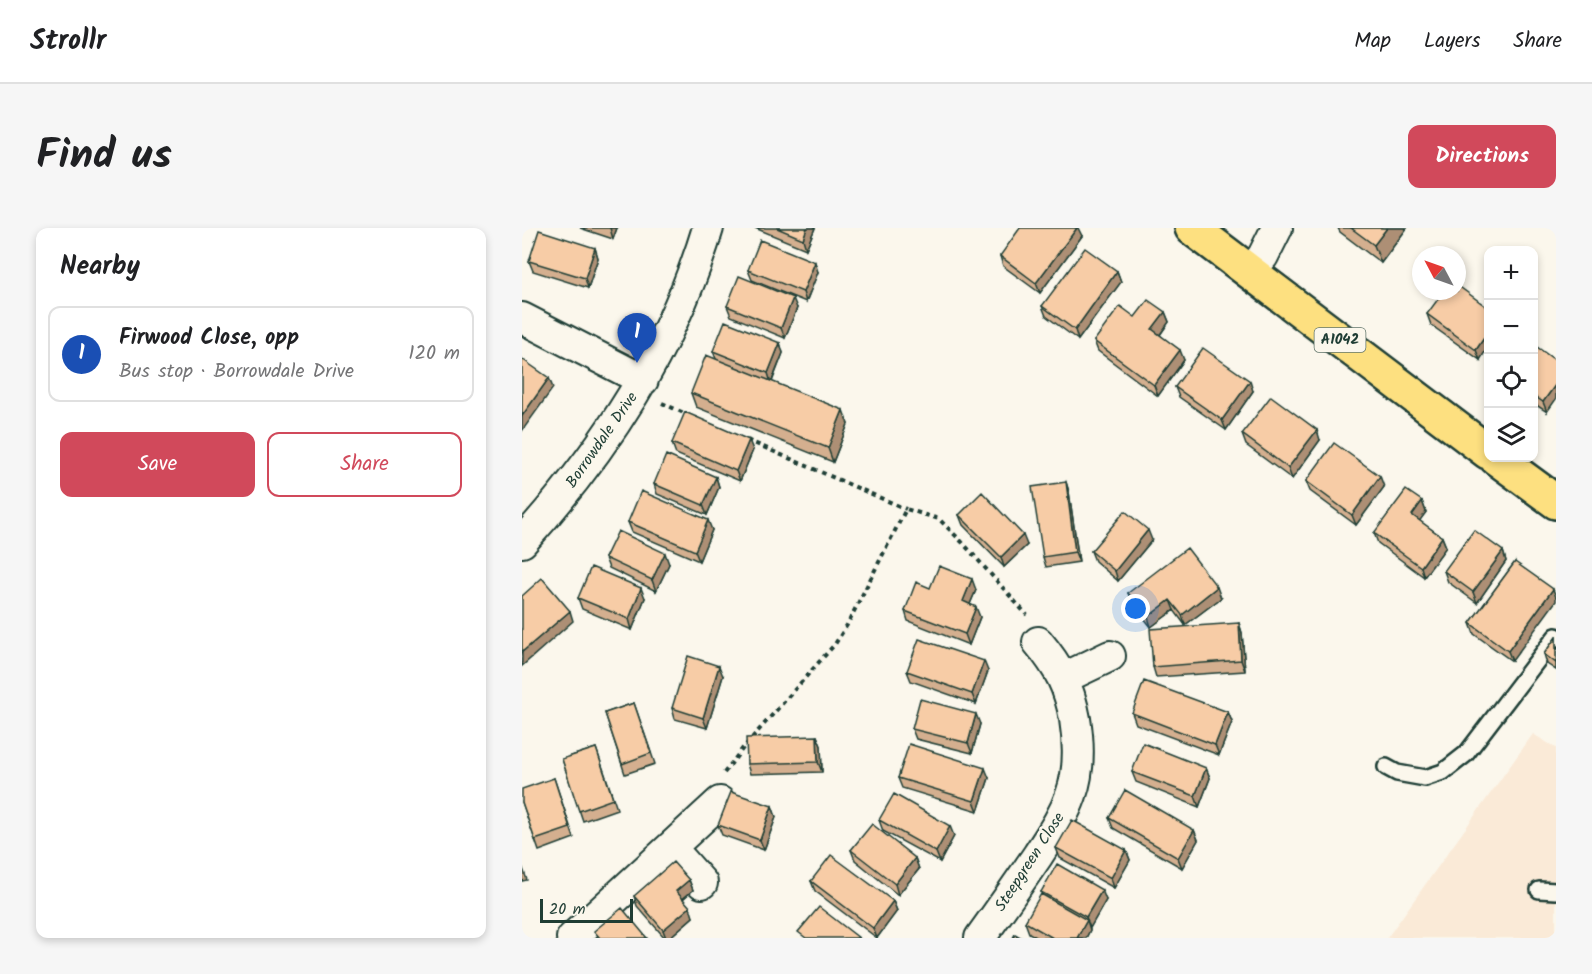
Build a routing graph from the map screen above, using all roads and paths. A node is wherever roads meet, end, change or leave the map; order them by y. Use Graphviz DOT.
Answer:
graph roads {
  1 [pos="708,228"];
  2 [pos="1192,228"];
  3 [pos="1277,228"];
  4 [pos="1250,272"];
  5 [pos="522,318"];
  6 [pos="639,386"];
  7 [pos="689,415"];
  8 [pos="743,438"];
  9 [pos="1484,449"];
  10 [pos="1501,462"];
  11 [pos="1556,502"];
  12 [pos="906,509"];
  13 [pos="522,542"];
  14 [pos="1556,636"];
  15 [pos="1038,642"];
  16 [pos="1110,656"];
  17 [pos="1064,678"];
  18 [pos="1386,766"];
  19 [pos="720,802"];
  20 [pos="671,848"];
  21 [pos="702,883"];
  22 [pos="1539,890"];
  23 [pos="1556,891"];
  24 [pos="572,938"];
  25 [pos="980,938"];
  1 -- 6 [label="street, Borrowdale Drive"];
  2 -- 4 [label="highway, A1042"];
  3 -- 4 [label="street"];
  4 -- 9 [label="highway, A1042"];
  5 -- 6 [label="street"];
  6 -- 7 [label="path"];
  6 -- 13 [label="street, Borrowdale Drive"];
  8 -- 12 [label="path"];
  10 -- 11 [label="highway"];
  12 -- 15 [label="path"];
  12 -- 19 [label="path"];
  14 -- 18 [label="lane"];
  15 -- 17 [label="street, Steepgreen Close"];
  16 -- 17 [label="street"];
  17 -- 25 [label="street, Steepgreen Close"];
  19 -- 20 [label="street"];
  20 -- 21 [label="street"];
  20 -- 24 [label="street"];
  22 -- 23 [label="lane"];
}
